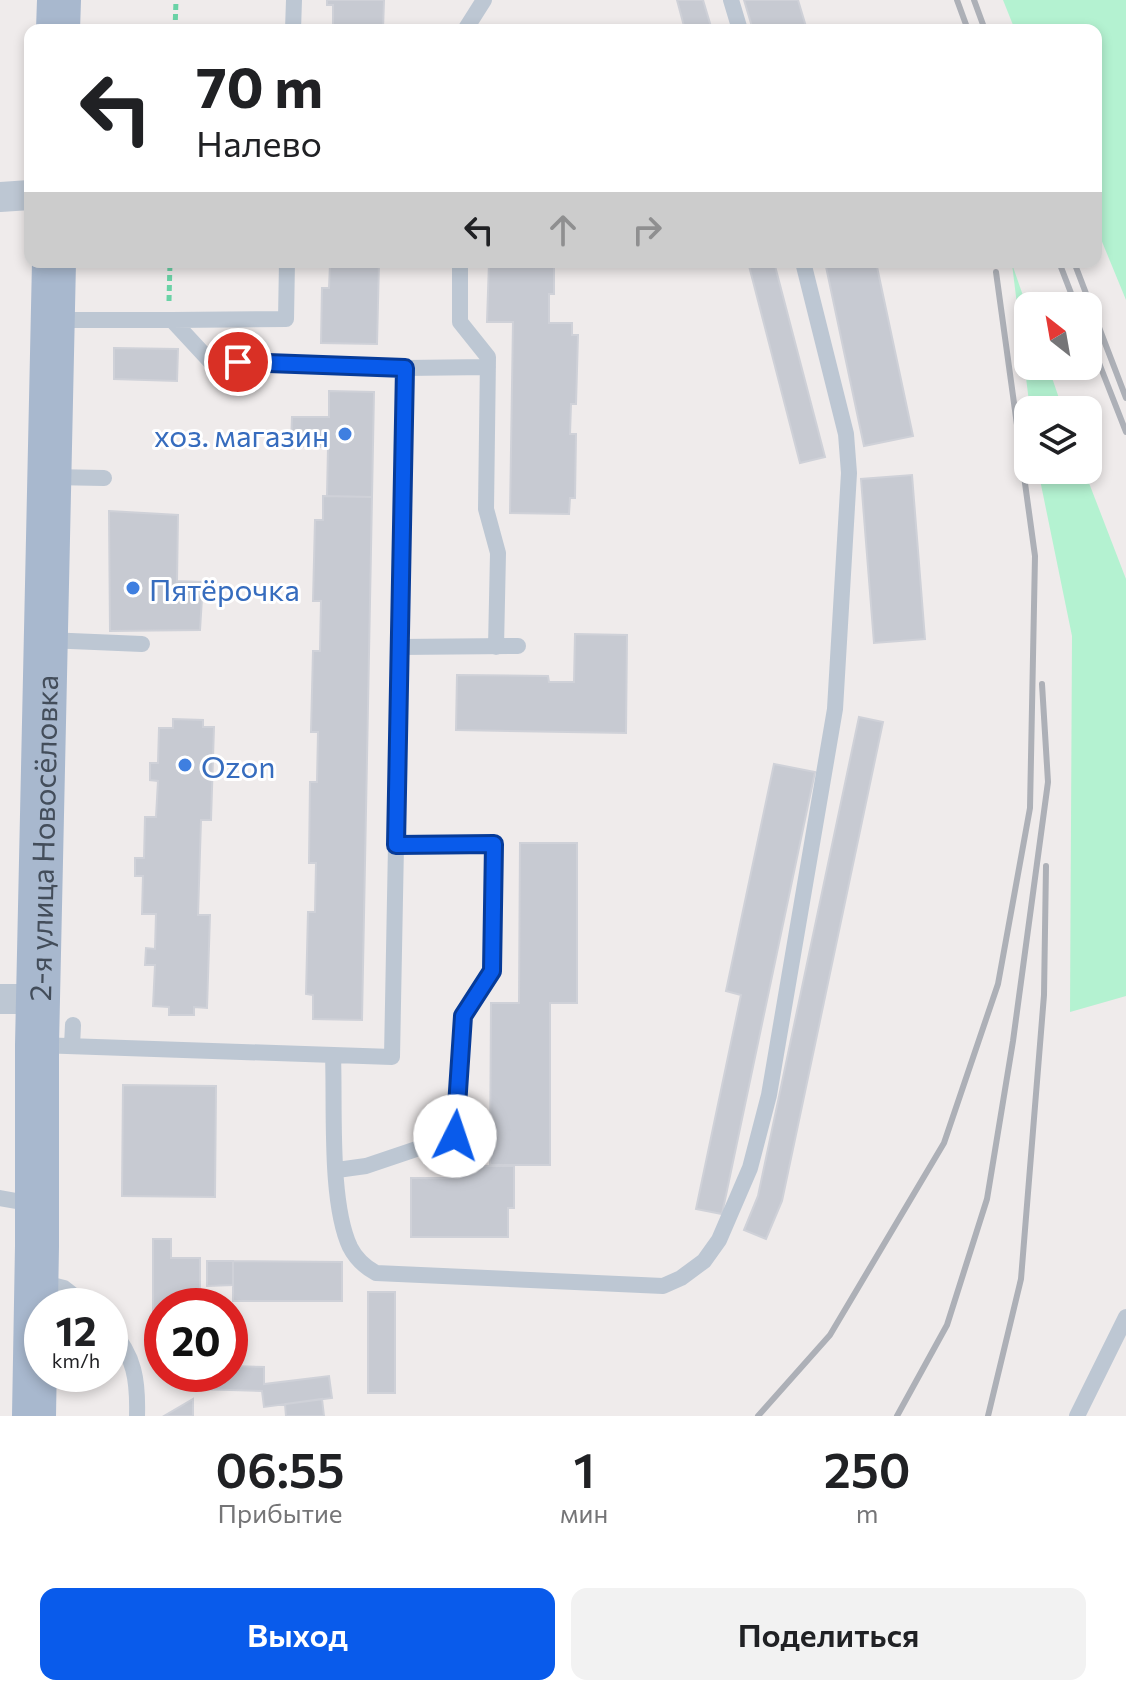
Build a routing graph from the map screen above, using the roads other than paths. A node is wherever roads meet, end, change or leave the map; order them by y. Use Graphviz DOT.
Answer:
graph roads {
  1 [pos="59,0"];
  2 [pos="294,0"];
  3 [pos="484,0"];
  4 [pos="731,0"];
  5 [pos="58,24"];
  6 [pos="293,24"];
  7 [pos="469,24"];
  8 [pos="738,24"];
  9 [pos="24,195"];
  10 [pos="0,197"];
  11 [pos="54,268"];
  12 [pos="287,268"];
  13 [pos="460,268"];
  14 [pos="804,268"];
  15 [pos="53,320"];
  16 [pos="172,320"];
  17 [pos="488,367"];
  18 [pos="405,368"];
  19 [pos="49,477"];
  20 [pos="104,478"];
  21 [pos="46,640"];
  22 [pos="142,644"];
  23 [pos="518,646"];
  24 [pos="399,647"];
  25 [pos="496,647"];
  26 [pos="396,845"];
  27 [pos="33,999"];
  28 [pos="61,1039"];
  29 [pos="333,1055"];
  30 [pos="337,1170"];
  31 [pos="19,1201"];
  32 [pos="37,1281"];
  33 [pos="64,1288"];
  34 [pos="1126,1317"];
  35 [pos="128,1354"];
  36 [pos="34,1416"];
  37 [pos="137,1416"];
  38 [pos="1077,1416"];
  1 -- 5 [label="main road"];
  2 -- 6 [label="lane"];
  3 -- 7 [label="lane"];
  4 -- 8 [label="lane"];
  9 -- 10 [label="street"];
  11 -- 15 [label="main road, 2-я улица Новосёловка"];
  12 -- 16 [label="lane"];
  13 -- 17 [label="lane"];
  14 -- 30 [label="lane"];
  15 -- 16 [label="lane"];
  15 -- 19 [label="main road, 2-я улица Новосёловка"];
  16 -- 18 [label="lane"];
  17 -- 18 [label="lane"];
  17 -- 25 [label="lane"];
  18 -- 24 [label="lane"];
  19 -- 20 [label="lane"];
  19 -- 21 [label="main road, 2-я улица Новосёловка"];
  21 -- 22 [label="lane"];
  21 -- 27 [label="main road, 2-я улица Новосёловка"];
  23 -- 25 [label="lane"];
  24 -- 25 [label="lane"];
  24 -- 26 [label="lane"];
  26 -- 29 [label="lane"];
  26 -- 30 [label="lane"];
  27 -- 28 [label="main road, 2-я улица Новосёловка"];
  28 -- 29 [label="lane"];
  28 -- 31 [label="main road, 2-я улица Новосёловка"];
  29 -- 30 [label="lane"];
  31 -- 32 [label="main road, 2-я улица Новосёловка"];
  32 -- 33 [label="lane"];
  32 -- 36 [label="main road, 2-я улица Новосёловка"];
  34 -- 38 [label="lane"];
  35 -- 37 [label="lane"];
}
